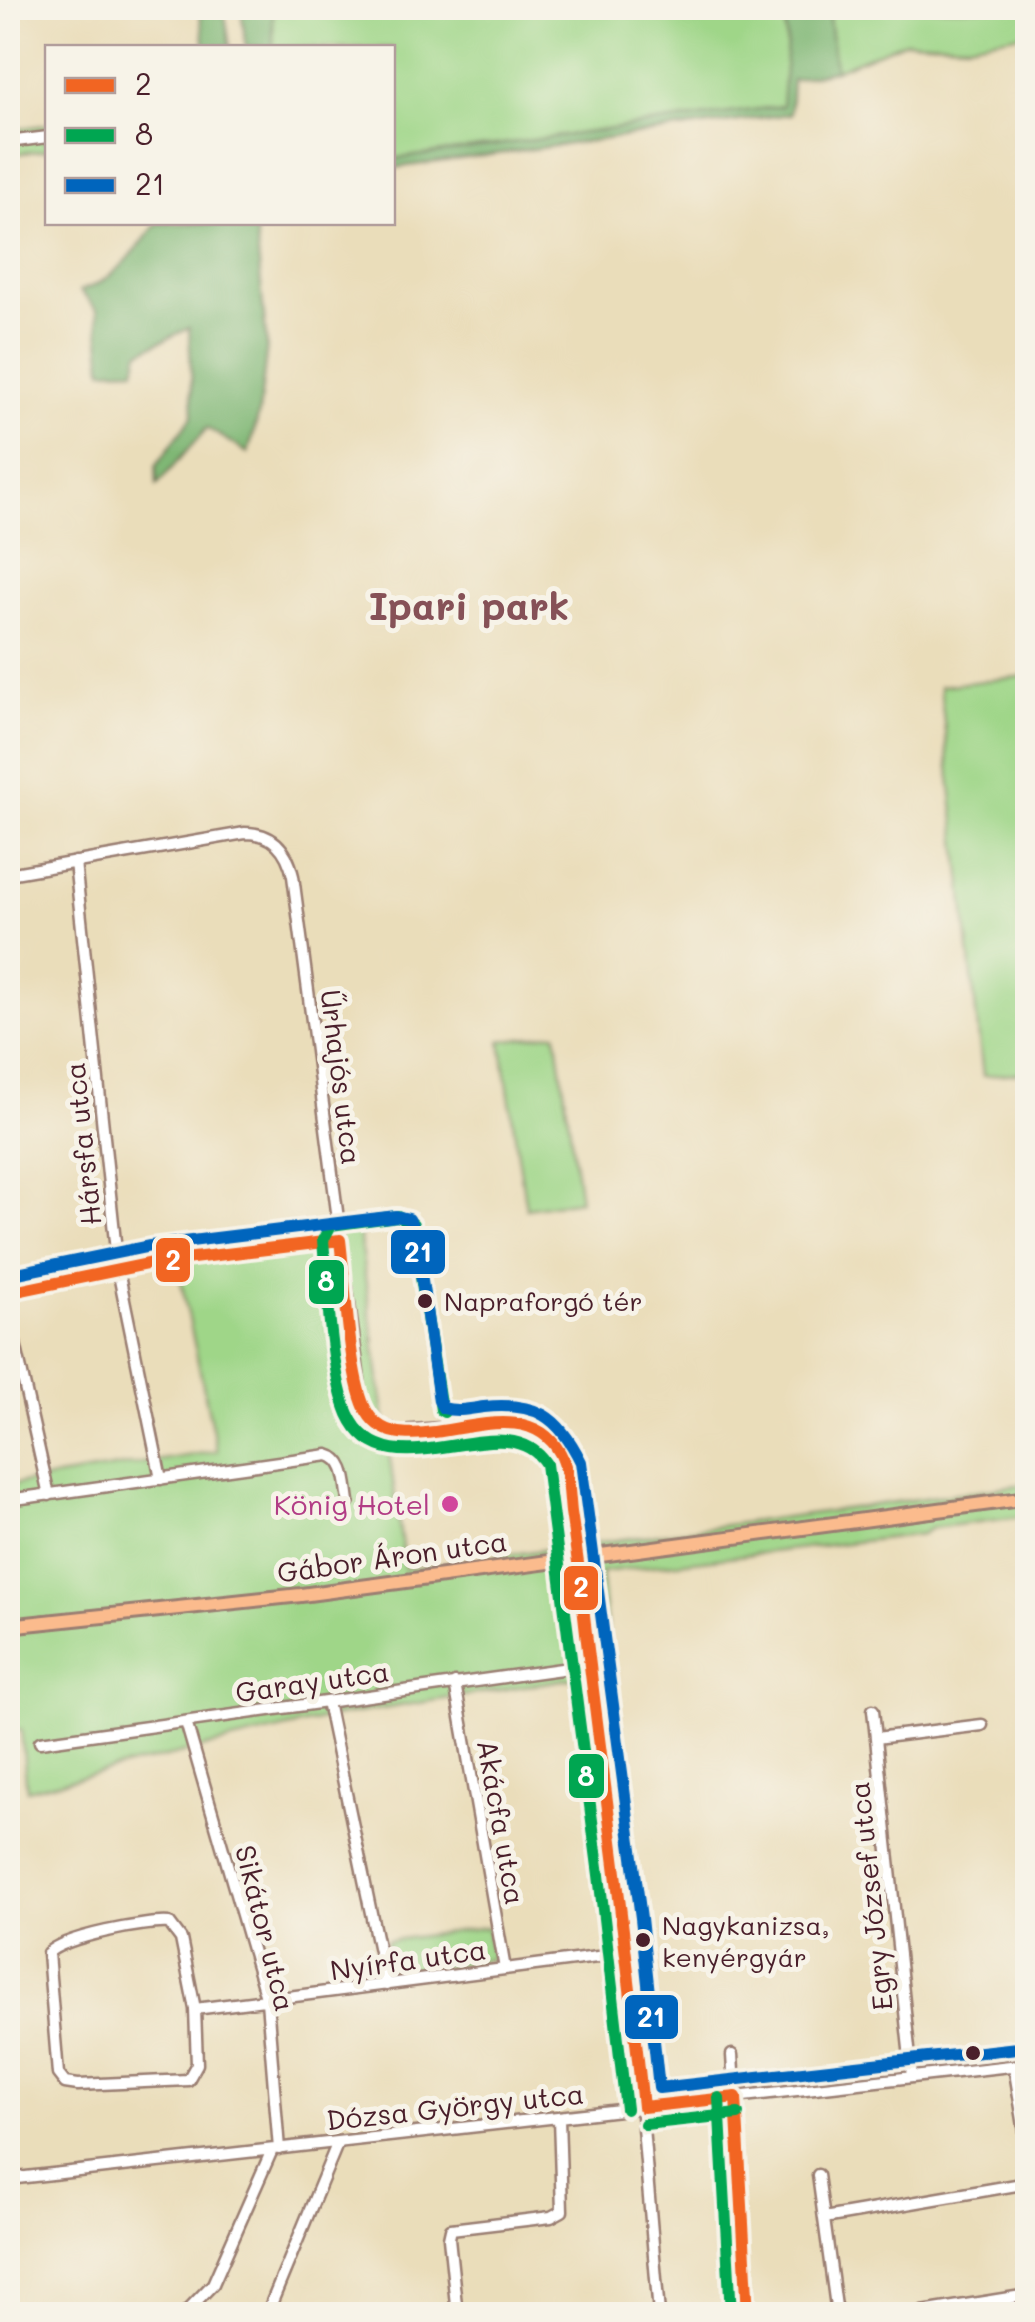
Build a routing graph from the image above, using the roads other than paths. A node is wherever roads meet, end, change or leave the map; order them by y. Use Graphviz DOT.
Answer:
graph roads {
  1 [pos="45,138"];
  2 [pos="8,142"];
  3 [pos="75,862"];
  4 [pos="8,874"];
  5 [pos="340,1240"];
  6 [pos="118,1270"];
  7 [pos="8,1293"];
  8 [pos="8,1312"];
  9 [pos="161,1479"];
  10 [pos="48,1495"];
  11 [pos="1028,1498"];
  12 [pos="8,1500"];
  13 [pos="348,1501"];
  14 [pos="577,1556"];
  15 [pos="8,1628"];
  16 [pos="590,1665"];
  17 [pos="455,1683"];
  18 [pos="327,1702"];
  19 [pos="873,1710"];
  20 [pos="186,1722"];
  21 [pos="982,1725"];
  22 [pos="876,1738"];
  23 [pos="40,1742"];
  24 [pos="628,1953"];
  25 [pos="505,1969"];
  26 [pos="386,1985"];
  27 [pos="267,2001"];
  28 [pos="195,2009"];
  29 [pos="732,2055"];
  30 [pos="1028,2064"];
  31 [pos="1014,2066"];
  32 [pos="912,2077"];
  33 [pos="736,2097"];
  34 [pos="643,2108"];
  35 [pos="560,2118"];
  36 [pos="338,2142"];
  37 [pos="275,2149"];
  38 [pos="1028,2150"];
  39 [pos="818,2175"];
  40 [pos="8,2179"];
  41 [pos="1028,2183"];
  42 [pos="824,2218"];
  43 [pos="1028,2295"];
  44 [pos="184,2314"];
  45 [pos="267,2314"];
  46 [pos="457,2314"];
  47 [pos="659,2314"];
  48 [pos="748,2314"];
  49 [pos="837,2314"];
  50 [pos="910,2314"];
  1 -- 2 [label="street"];
  3 -- 4 [label="street, Űrhajós utca"];
  3 -- 5 [label="street, Űrhajós utca"];
  3 -- 6 [label="street, Hársfa utca"];
  5 -- 6 [label="street"];
  5 -- 14 [label="street, Űrhajós utca"];
  6 -- 7 [label="street"];
  6 -- 9 [label="street, Hársfa utca"];
  8 -- 10 [label="street"];
  9 -- 10 [label="street"];
  9 -- 13 [label="street"];
  10 -- 12 [label="street"];
  11 -- 14 [label="main road, Gábor Áron utca"];
  14 -- 15 [label="main road, Gábor Áron utca"];
  14 -- 16 [label="street"];
  16 -- 17 [label="street, Garay utca"];
  16 -- 24 [label="street"];
  17 -- 18 [label="street, Garay utca"];
  17 -- 25 [label="street, Akácfa utca"];
  18 -- 20 [label="street, Garay utca"];
  18 -- 26 [label="street"];
  19 -- 22 [label="street, Egry József utca"];
  20 -- 23 [label="street, Garay utca"];
  20 -- 27 [label="street, Sikátor utca"];
  21 -- 22 [label="street"];
  22 -- 32 [label="street, Egry József utca"];
  24 -- 25 [label="street, Nyírfa utca"];
  24 -- 34 [label="street"];
  25 -- 26 [label="street, Nyírfa utca"];
  26 -- 27 [label="street, Nyírfa utca"];
  27 -- 28 [label="street, Nyírfa utca"];
  27 -- 37 [label="street, Sikátor utca"];
  28 -- 28 [label="street"];
  29 -- 33 [label="street"];
  30 -- 31 [label="street, Dózsa György utca"];
  31 -- 32 [label="street, Dózsa György utca"];
  31 -- 38 [label="street"];
  32 -- 33 [label="street, Dózsa György utca"];
  33 -- 34 [label="street, Dózsa György utca"];
  33 -- 48 [label="street"];
  34 -- 35 [label="street, Dózsa György utca"];
  34 -- 47 [label="street"];
  35 -- 36 [label="street, Dózsa György utca"];
  35 -- 46 [label="street"];
  36 -- 37 [label="street, Dózsa György utca"];
  36 -- 45 [label="street"];
  37 -- 40 [label="street, Dózsa György utca"];
  37 -- 44 [label="street, Sikátor utca"];
  39 -- 42 [label="street"];
  41 -- 42 [label="street"];
  42 -- 49 [label="street"];
  43 -- 50 [label="street"];
}
